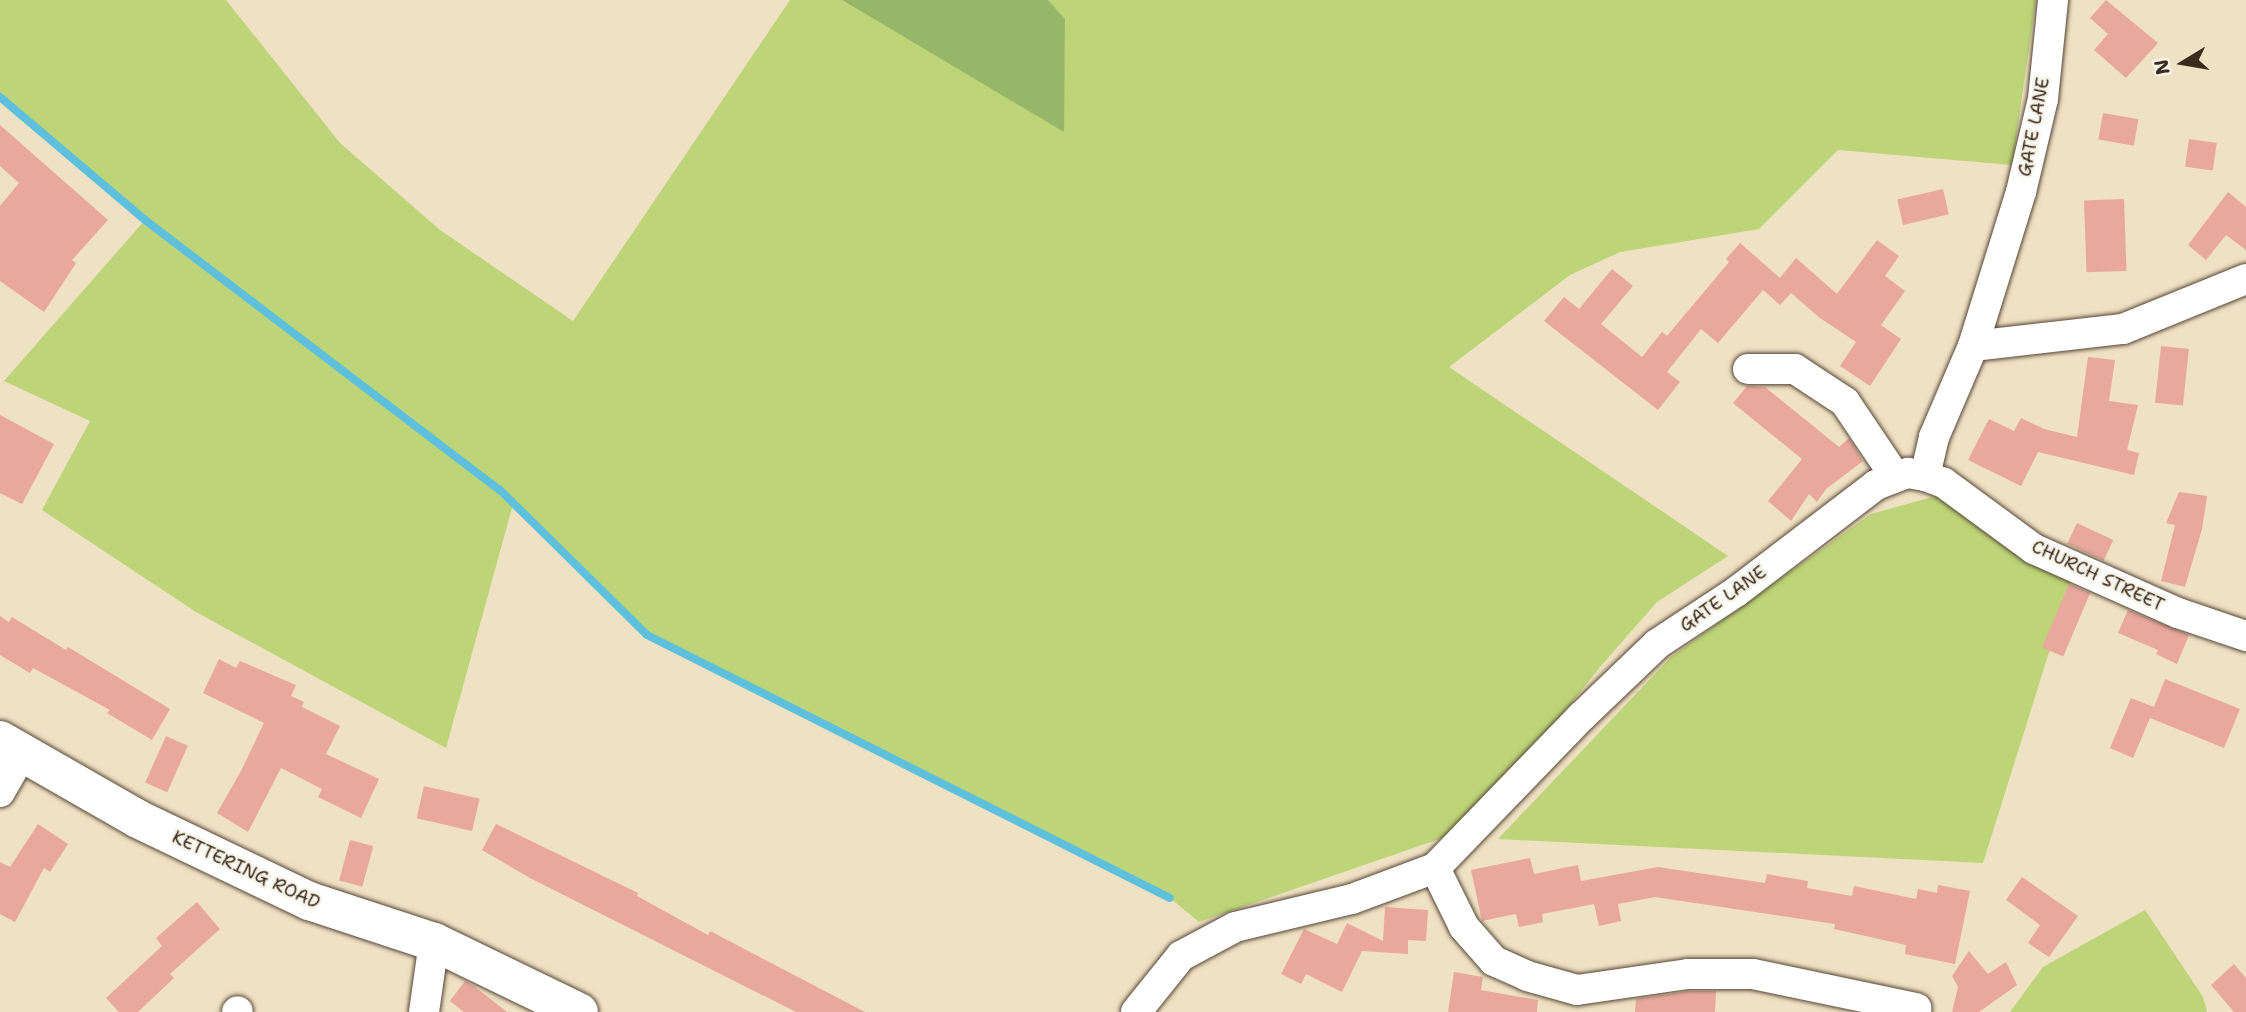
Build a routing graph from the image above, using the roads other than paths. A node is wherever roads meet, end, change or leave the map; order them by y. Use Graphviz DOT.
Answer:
graph roads {
  1 [pos="2053,0"];
  2 [pos="2246,279"];
  3 [pos="1973,346"];
  4 [pos="1748,369"];
  5 [pos="1895,475"];
  6 [pos="1925,476"];
  7 [pos="2246,636"];
  8 [pos="12,746"];
  9 [pos="0,792"];
  10 [pos="1435,868"];
  11 [pos="434,942"];
  12 [pos="1843,1003"];
  13 [pos="1916,1008"];
  14 [pos="424,1012"];
  15 [pos="579,1012"];
  16 [pos="1136,1012"];
  1 -- 3 [label="street, GATE LANE"];
  2 -- 3 [label="street"];
  3 -- 6 [label="street, GATE LANE"];
  4 -- 5 [label="street"];
  5 -- 6 [label="street"];
  5 -- 10 [label="street, GATE LANE"];
  6 -- 7 [label="street, CHURCH STREET"];
  8 -- 9 [label="street"];
  8 -- 11 [label="street, KETTERING ROAD"];
  10 -- 12 [label="street"];
  10 -- 16 [label="street, GATE LANE"];
  11 -- 14 [label="street"];
  11 -- 15 [label="street, KETTERING ROAD"];
  12 -- 13 [label="street"];
}
